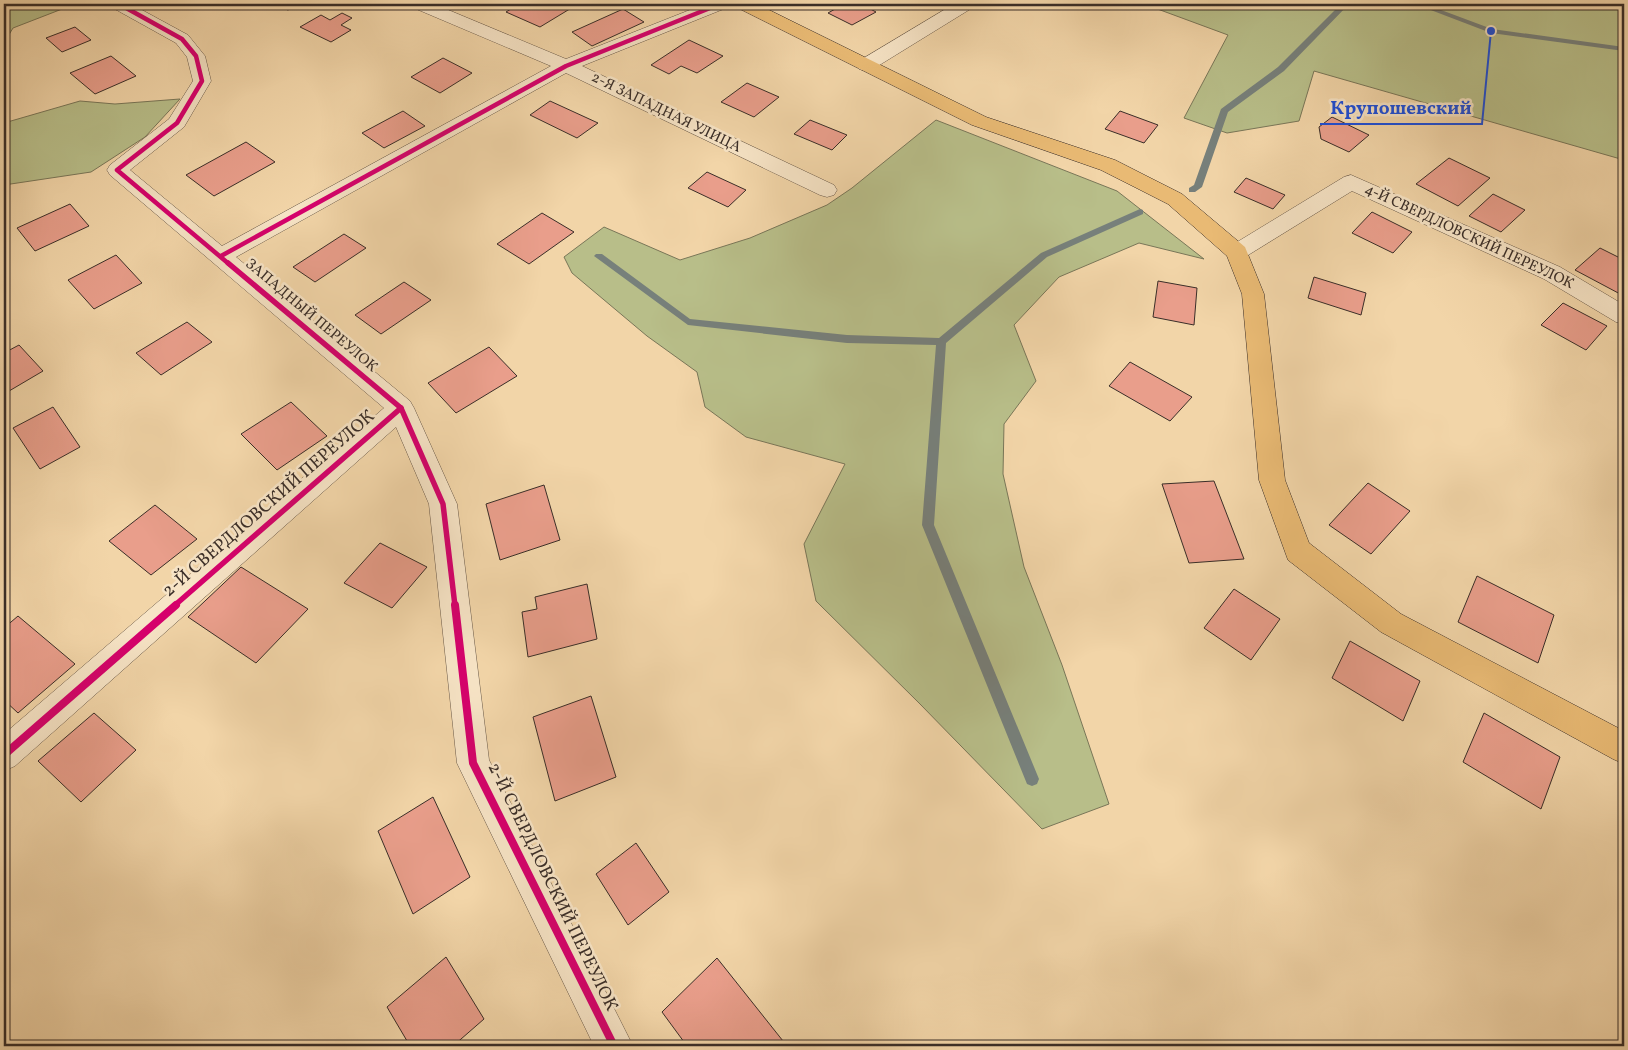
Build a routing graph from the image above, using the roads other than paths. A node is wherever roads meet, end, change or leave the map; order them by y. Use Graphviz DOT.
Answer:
graph roads {
  1 [pos="119,4"];
  2 [pos="420,4"];
  3 [pos="720,4"];
  4 [pos="744,4"];
  5 [pos="966,4"];
  6 [pos="866,65"];
  7 [pos="566,66"];
  8 [pos="827,190"];
  9 [pos="1237,252"];
  10 [pos="221,256"];
  11 [pos="1624,316"];
  12 [pos="401,408"];
  13 [pos="1624,748"];
  14 [pos="4,755"];
  15 [pos="614,1046"];
  1 -- 10 [label="street, ЗАПАДНЫЙ ПЕРЕУЛОК"];
  2 -- 7 [label="street, 2-Я ЗАПАДНАЯ УЛИЦА"];
  3 -- 7 [label="street"];
  4 -- 6 [label="main road"];
  5 -- 6 [label="street"];
  6 -- 9 [label="main road"];
  7 -- 8 [label="street, 2-Я ЗАПАДНАЯ УЛИЦА"];
  7 -- 10 [label="street"];
  9 -- 11 [label="street, 4-Й СВЕРДЛОВСКИЙ ПЕРЕУЛОК"];
  9 -- 13 [label="main road"];
  10 -- 12 [label="street, ЗАПАДНЫЙ ПЕРЕУЛОК"];
  12 -- 14 [label="street, 2-Й СВЕРДЛОВСКИЙ ПЕРЕУЛОК"];
  12 -- 15 [label="street, 2-Й СВЕРДЛОВСКИЙ ПЕРЕУЛОК"];
}
